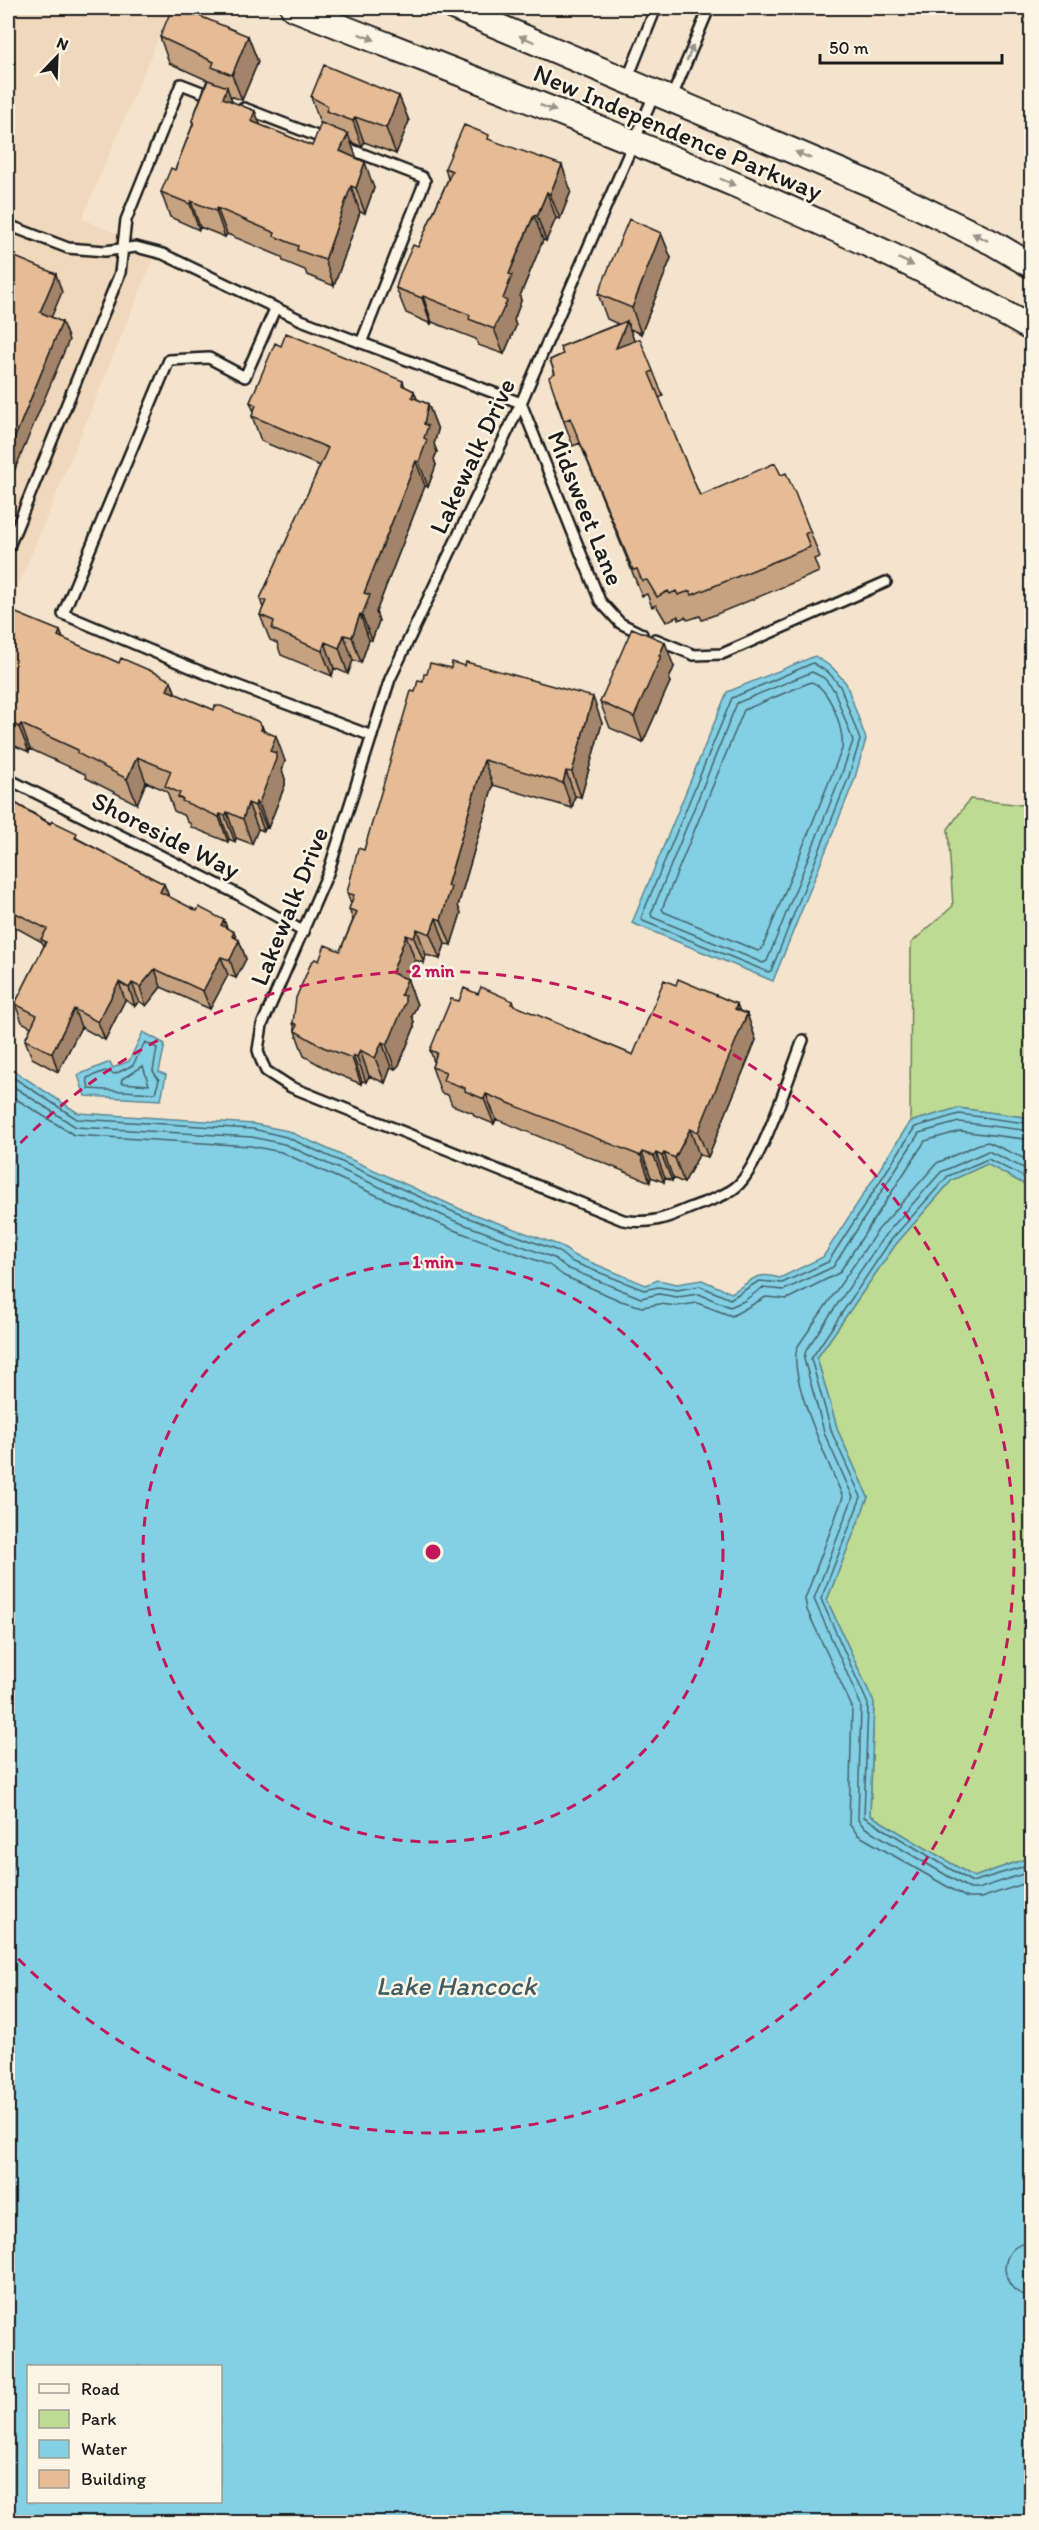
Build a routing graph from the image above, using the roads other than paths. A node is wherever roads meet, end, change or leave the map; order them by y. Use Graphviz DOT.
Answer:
graph roads {
  1 [pos="292,8"];
  2 [pos="455,8"];
  3 [pos="656,8"];
  4 [pos="708,8"];
  5 [pos="627,81"];
  6 [pos="663,96"];
  7 [pos="223,100"];
  8 [pos="234,104"];
  9 [pos="635,142"];
  10 [pos="8,225"];
  11 [pos="123,248"];
  12 [pos="1032,266"];
  13 [pos="275,309"];
  14 [pos="1032,329"];
  15 [pos="361,343"];
  16 [pos="521,404"];
  17 [pos="8,549"];
  18 [pos="886,582"];
  19 [pos="372,736"];
  20 [pos="8,779"];
  21 [pos="304,932"];
  22 [pos="803,1040"];
  1 -- 9 [label="street, New Independence Parkway, one-way"];
  5 -- 2 [label="street, New Independence Parkway, one-way"];
  3 -- 5 [label="lane"];
  6 -- 4 [label="lane, Lakewalk Drive, one-way"];
  5 -- 6 [label="street, New Independence Parkway"];
  6 -- 9 [label="lane, Lakewalk Drive"];
  12 -- 6 [label="street, New Independence Parkway, one-way"];
  7 -- 11 [label="lane"];
  8 -- 15 [label="lane"];
  9 -- 14 [label="street, New Independence Parkway, one-way"];
  9 -- 16 [label="lane, Lakewalk Drive"];
  10 -- 11 [label="lane"];
  11 -- 13 [label="lane"];
  11 -- 17 [label="lane"];
  13 -- 15 [label="lane"];
  13 -- 19 [label="lane"];
  15 -- 16 [label="lane"];
  16 -- 18 [label="lane, Midsweet Lane"];
  16 -- 19 [label="lane, Lakewalk Drive"];
  19 -- 21 [label="lane, Lakewalk Drive"];
  20 -- 21 [label="lane, Shoreside Way"];
  21 -- 22 [label="lane, Lakewalk Drive"];
}
